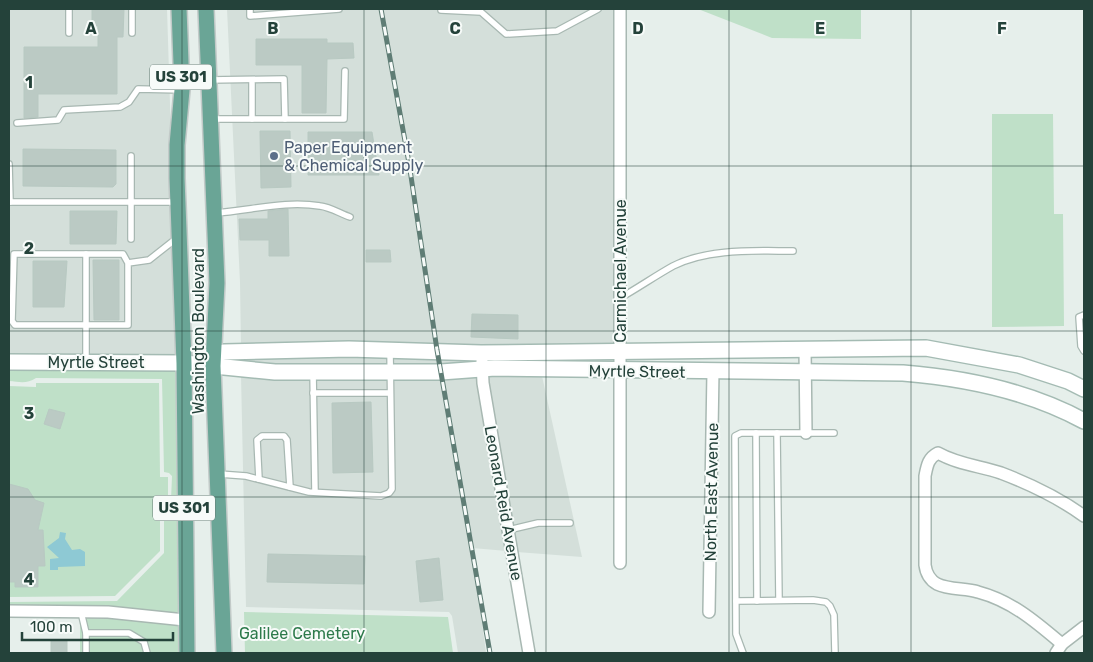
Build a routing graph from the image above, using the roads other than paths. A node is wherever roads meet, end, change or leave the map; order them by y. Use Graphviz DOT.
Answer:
graph roads {
  1 [pos="69,9"];
  2 [pos="132,9"];
  3 [pos="179,9"];
  4 [pos="206,9"];
  5 [pos="250,9"];
  6 [pos="339,9"];
  7 [pos="598,9"];
  8 [pos="617,9"];
  9 [pos="441,10"];
  10 [pos="69,33"];
  11 [pos="132,33"];
  12 [pos="345,71"];
  13 [pos="208,80"];
  14 [pos="252,80"];
  15 [pos="182,90"];
  16 [pos="210,119"];
  17 [pos="252,119"];
  18 [pos="285,119"];
  19 [pos="17,123"];
  20 [pos="131,156"];
  21 [pos="9,164"];
  22 [pos="9,202"];
  23 [pos="130,202"];
  24 [pos="178,202"];
  25 [pos="214,213"];
  26 [pos="350,217"];
  27 [pos="179,237"];
  28 [pos="131,239"];
  29 [pos="793,251"];
  30 [pos="86,254"];
  31 [pos="128,263"];
  32 [pos="620,298"];
  33 [pos="1084,315"];
  34 [pos="10,321"];
  35 [pos="86,326"];
  36 [pos="805,349"];
  37 [pos="390,350"];
  38 [pos="621,351"];
  39 [pos="1084,351"];
  40 [pos="481,353"];
  41 [pos="213,360"];
  42 [pos="9,362"];
  43 [pos="86,362"];
  44 [pos="184,363"];
  45 [pos="483,369"];
  46 [pos="621,370"];
  47 [pos="713,371"];
  48 [pos="313,372"];
  49 [pos="390,372"];
  50 [pos="805,373"];
  51 [pos="1084,389"];
  52 [pos="313,393"];
  53 [pos="390,393"];
  54 [pos="1084,420"];
  55 [pos="806,432"];
  56 [pos="834,432"];
  57 [pos="756,433"];
  58 [pos="776,433"];
  59 [pos="217,474"];
  60 [pos="258,479"];
  61 [pos="290,487"];
  62 [pos="315,492"];
  63 [pos="1084,516"];
  64 [pos="570,523"];
  65 [pos="508,530"];
  66 [pos="620,563"];
  67 [pos="779,600"];
  68 [pos="736,601"];
  69 [pos="757,601"];
  70 [pos="9,611"];
  71 [pos="81,612"];
  72 [pos="709,612"];
  73 [pos="185,620"];
  74 [pos="1084,628"];
  75 [pos="86,633"];
  76 [pos="1059,649"];
  77 [pos="86,653"];
  78 [pos="147,653"];
  79 [pos="187,653"];
  80 [pos="224,653"];
  81 [pos="529,653"];
  82 [pos="743,653"];
  83 [pos="835,653"];
  1 -- 10 [label="lane"];
  2 -- 11 [label="lane"];
  3 -- 15 [label="main road, Washington Boulevard / US 301"];
  4 -- 13 [label="main road, Washington Boulevard / US 301"];
  5 -- 6 [label="lane"];
  7 -- 9 [label="lane"];
  8 -- 32 [label="street, Carmichael Avenue"];
  12 -- 18 [label="lane"];
  13 -- 14 [label="lane"];
  13 -- 16 [label="main road, Washington Boulevard / US 301"];
  14 -- 17 [label="lane"];
  14 -- 18 [label="lane"];
  15 -- 19 [label="lane"];
  15 -- 24 [label="main road, Washington Boulevard / US 301"];
  16 -- 17 [label="lane"];
  16 -- 25 [label="main road, Washington Boulevard / US 301"];
  17 -- 18 [label="lane"];
  20 -- 23 [label="lane"];
  21 -- 22 [label="lane"];
  22 -- 23 [label="lane"];
  23 -- 24 [label="lane"];
  23 -- 28 [label="lane"];
  24 -- 27 [label="main road, Washington Boulevard / US 301"];
  25 -- 26 [label="lane"];
  25 -- 41 [label="main road, Washington Boulevard / US 301"];
  27 -- 31 [label="lane"];
  27 -- 44 [label="main road, Washington Boulevard / US 301"];
  29 -- 32 [label="lane"];
  30 -- 31 [label="lane"];
  30 -- 34 [label="lane"];
  30 -- 35 [label="lane"];
  31 -- 35 [label="lane"];
  32 -- 38 [label="street, Carmichael Avenue"];
  33 -- 39 [label="lane"];
  34 -- 35 [label="lane"];
  35 -- 43 [label="lane"];
  36 -- 38 [label="street, Myrtle Street"];
  36 -- 50 [label="street"];
  36 -- 51 [label="street, Myrtle Street"];
  37 -- 40 [label="street, Myrtle Street"];
  37 -- 41 [label="street, Myrtle Street"];
  37 -- 49 [label="lane"];
  38 -- 40 [label="street, Myrtle Street"];
  38 -- 46 [label="street, Carmichael Avenue"];
  40 -- 45 [label="street, Leonard Reid Avenue"];
  41 -- 44 [label="street, Myrtle Street"];
  41 -- 48 [label="street, Myrtle Street"];
  41 -- 59 [label="main road, Washington Boulevard / US 301"];
  42 -- 43 [label="street, Myrtle Street"];
  43 -- 44 [label="street, Myrtle Street"];
  44 -- 73 [label="main road, Washington Boulevard / US 301"];
  45 -- 46 [label="street, Myrtle Street"];
  45 -- 49 [label="street, Myrtle Street"];
  45 -- 65 [label="street, Leonard Reid Avenue"];
  46 -- 47 [label="street, Myrtle Street"];
  46 -- 66 [label="street, Carmichael Avenue"];
  47 -- 50 [label="street, Myrtle Street"];
  47 -- 72 [label="street, North East Avenue"];
  48 -- 49 [label="street, Myrtle Street"];
  48 -- 52 [label="lane"];
  49 -- 53 [label="lane"];
  50 -- 54 [label="street, Myrtle Street"];
  50 -- 55 [label="street"];
  52 -- 53 [label="lane"];
  52 -- 62 [label="lane"];
  53 -- 62 [label="lane"];
  55 -- 56 [label="lane"];
  55 -- 58 [label="lane"];
  57 -- 58 [label="lane"];
  57 -- 68 [label="lane"];
  57 -- 69 [label="lane"];
  58 -- 67 [label="lane"];
  59 -- 60 [label="lane"];
  59 -- 80 [label="main road, Washington Boulevard / US 301"];
  60 -- 61 [label="lane"];
  60 -- 61 [label="lane"];
  61 -- 62 [label="lane"];
  63 -- 76 [label="street"];
  64 -- 65 [label="lane"];
  65 -- 81 [label="street, Leonard Reid Avenue"];
  67 -- 69 [label="lane"];
  67 -- 83 [label="lane"];
  68 -- 69 [label="lane"];
  68 -- 82 [label="lane"];
  70 -- 71 [label="street"];
  71 -- 73 [label="street"];
  71 -- 75 [label="lane"];
  73 -- 79 [label="main road, Washington Boulevard / US 301"];
  74 -- 76 [label="street"];
  75 -- 77 [label="lane"];
  75 -- 78 [label="lane"];
}
